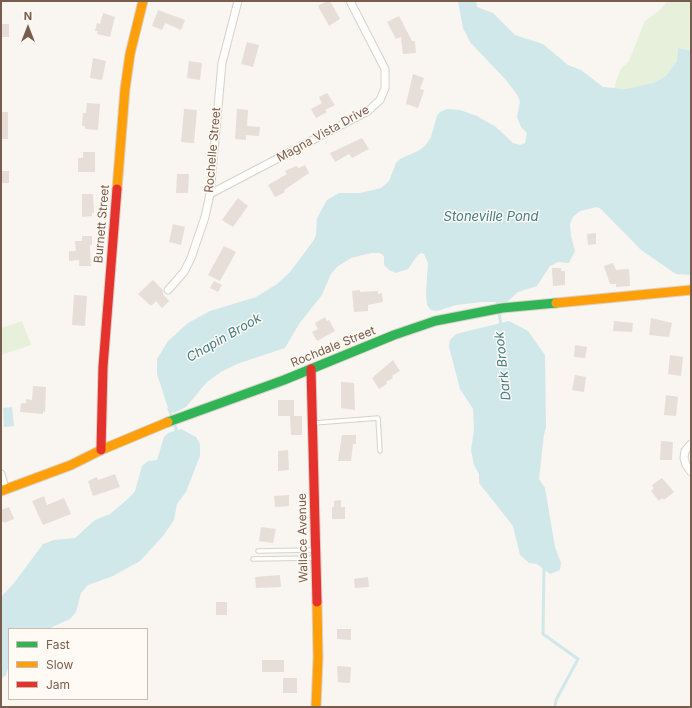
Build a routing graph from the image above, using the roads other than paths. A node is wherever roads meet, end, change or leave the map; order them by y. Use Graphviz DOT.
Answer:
graph roads {
  1 [pos="143,1"];
  2 [pos="238,1"];
  3 [pos="350,1"];
  4 [pos="210,194"];
  5 [pos="168,290"];
  6 [pos="691,290"];
  7 [pos="311,369"];
  8 [pos="314,423"];
  9 [pos="691,444"];
  10 [pos="101,450"];
  11 [pos="380,451"];
  12 [pos="691,472"];
  13 [pos="1,474"];
  14 [pos="3,490"];
  15 [pos="258,551"];
  16 [pos="315,554"];
  17 [pos="253,559"];
  18 [pos="316,707"];
  1 -- 10 [label="street, Burnett Street"];
  2 -- 4 [label="street, Rochelle Street"];
  3 -- 4 [label="street, Magna Vista Drive"];
  4 -- 5 [label="street, Rochelle Street"];
  6 -- 7 [label="street, Rochdale Street"];
  7 -- 8 [label="street, Wallace Avenue"];
  7 -- 10 [label="street, Rochdale Street"];
  8 -- 11 [label="lane"];
  8 -- 16 [label="street, Wallace Avenue"];
  9 -- 12 [label="street"];
  10 -- 14 [label="street, Rochdale Street"];
  13 -- 14 [label="street"];
  15 -- 16 [label="lane"];
  16 -- 17 [label="lane"];
  16 -- 18 [label="street, Wallace Avenue"];
}
